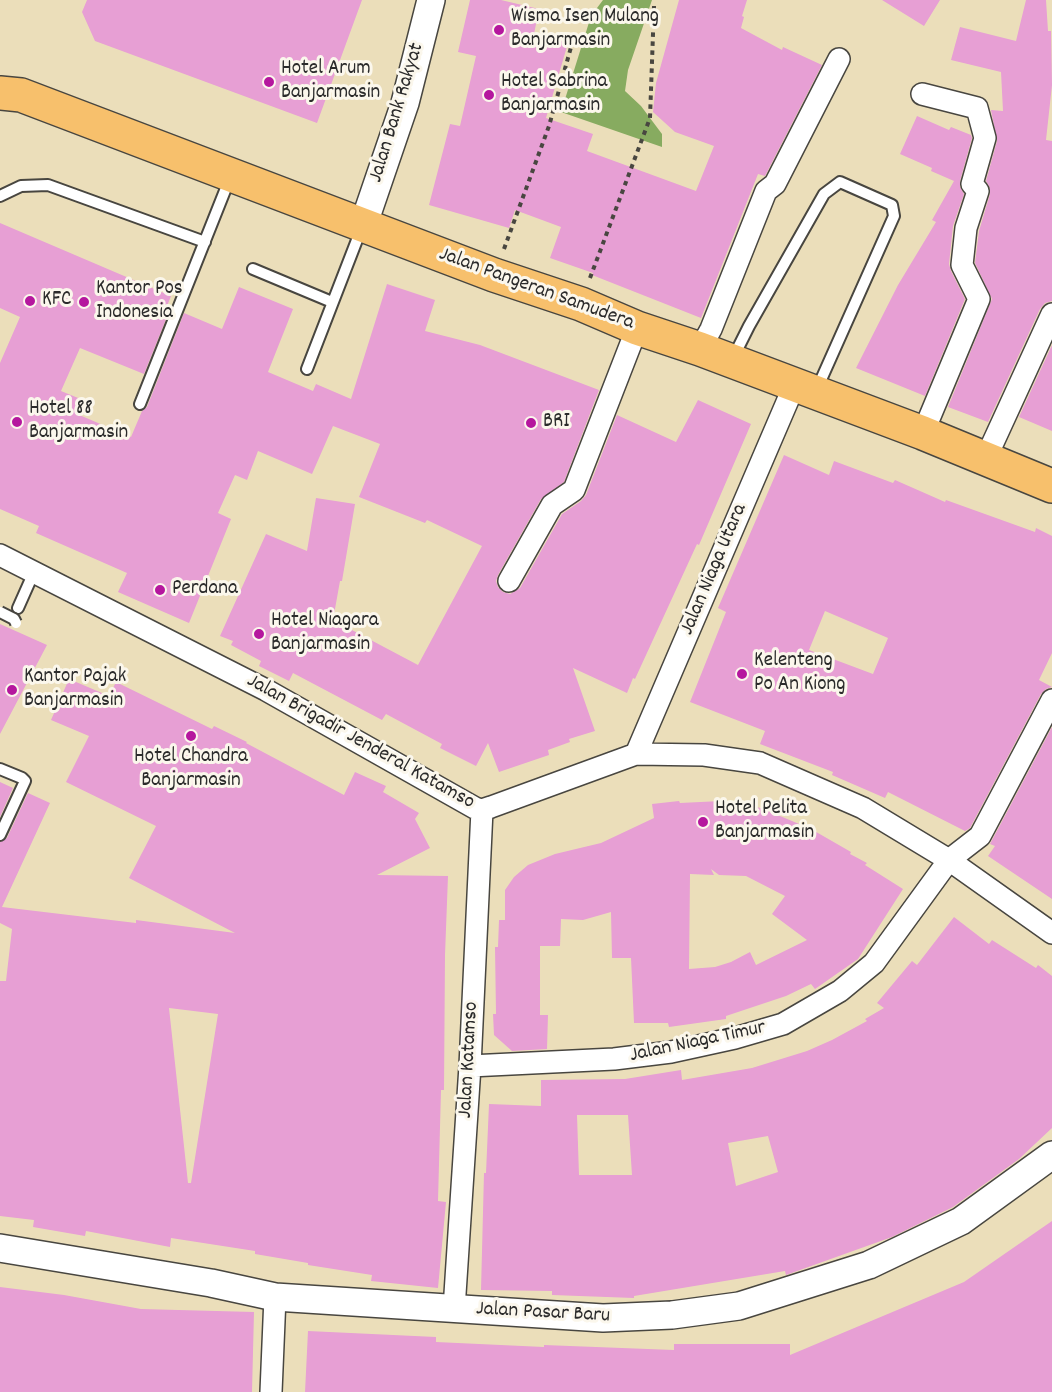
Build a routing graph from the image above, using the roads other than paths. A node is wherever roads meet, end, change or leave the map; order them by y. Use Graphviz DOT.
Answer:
graph roads {
  1 [pos="431,0"];
  2 [pos="839,58"];
  3 [pos="7,88"];
  4 [pos="922,94"];
  5 [pos="231,176"];
  6 [pos="0,196"];
  7 [pos="363,226"];
  8 [pos="205,242"];
  9 [pos="253,269"];
  10 [pos="332,302"];
  11 [pos="1052,314"];
  12 [pos="637,328"];
  13 [pos="700,349"];
  14 [pos="731,361"];
  15 [pos="307,369"];
  16 [pos="804,390"];
  17 [pos="140,404"];
  18 [pos="923,433"];
  19 [pos="985,460"];
  20 [pos="1052,486"];
  21 [pos="0,555"];
  22 [pos="34,572"];
  23 [pos="509,581"];
  24 [pos="18,608"];
  25 [pos="0,612"];
  26 [pos="15,627"];
  27 [pos="1052,700"];
  28 [pos="636,754"];
  29 [pos="0,769"];
  30 [pos="482,810"];
  31 [pos="0,835"];
  32 [pos="949,860"];
  33 [pos="1052,933"];
  34 [pos="470,1066"];
  35 [pos="1052,1155"];
  36 [pos="0,1248"];
  37 [pos="275,1297"];
  38 [pos="454,1309"];
  39 [pos="271,1392"];
  1 -- 7 [label="street, Jalan Bank Rakyat"];
  2 -- 13 [label="street"];
  3 -- 5 [label="highway, Jalan Pangeran Samudera"];
  4 -- 18 [label="street"];
  5 -- 7 [label="highway, Jalan Pangeran Samudera"];
  5 -- 8 [label="lane"];
  6 -- 8 [label="lane"];
  7 -- 10 [label="lane"];
  7 -- 12 [label="highway, Jalan Pangeran Samudera"];
  8 -- 17 [label="lane"];
  9 -- 10 [label="lane"];
  10 -- 15 [label="lane"];
  11 -- 19 [label="street"];
  12 -- 13 [label="highway, Jalan Pangeran Samudera"];
  12 -- 23 [label="street"];
  13 -- 14 [label="highway, Jalan Pangeran Samudera"];
  14 -- 16 [label="highway, Jalan Pangeran Samudera"];
  14 -- 16 [label="lane"];
  16 -- 18 [label="highway, Jalan Pangeran Samudera"];
  16 -- 28 [label="street, Jalan Niaga Utara"];
  18 -- 19 [label="highway, Jalan Pangeran Samudera"];
  19 -- 20 [label="highway, Jalan Pangeran Samudera"];
  21 -- 22 [label="street, Jalan Brigadir Jenderal Katamso"];
  22 -- 24 [label="lane"];
  22 -- 30 [label="street, Jalan Brigadir Jenderal Katamso"];
  25 -- 26 [label="lane, bridge"];
  27 -- 32 [label="street, Jalan Niaga Timur"];
  28 -- 30 [label="street, Jalan Brigadir Jenderal Katamso"];
  28 -- 32 [label="street, Jalan Brigadir Jenderal Katamso"];
  29 -- 31 [label="lane"];
  30 -- 34 [label="street, Jalan Katamso"];
  32 -- 33 [label="street, Jalan Brigadir Jenderal Katamso"];
  32 -- 34 [label="street, Jalan Niaga Timur"];
  34 -- 38 [label="street, Jalan Katamso"];
  35 -- 38 [label="street, Jalan Pasar Baru"];
  36 -- 37 [label="street, Jalan Pasar Baru"];
  37 -- 38 [label="street, Jalan Pasar Baru"];
  37 -- 39 [label="street"];
}
